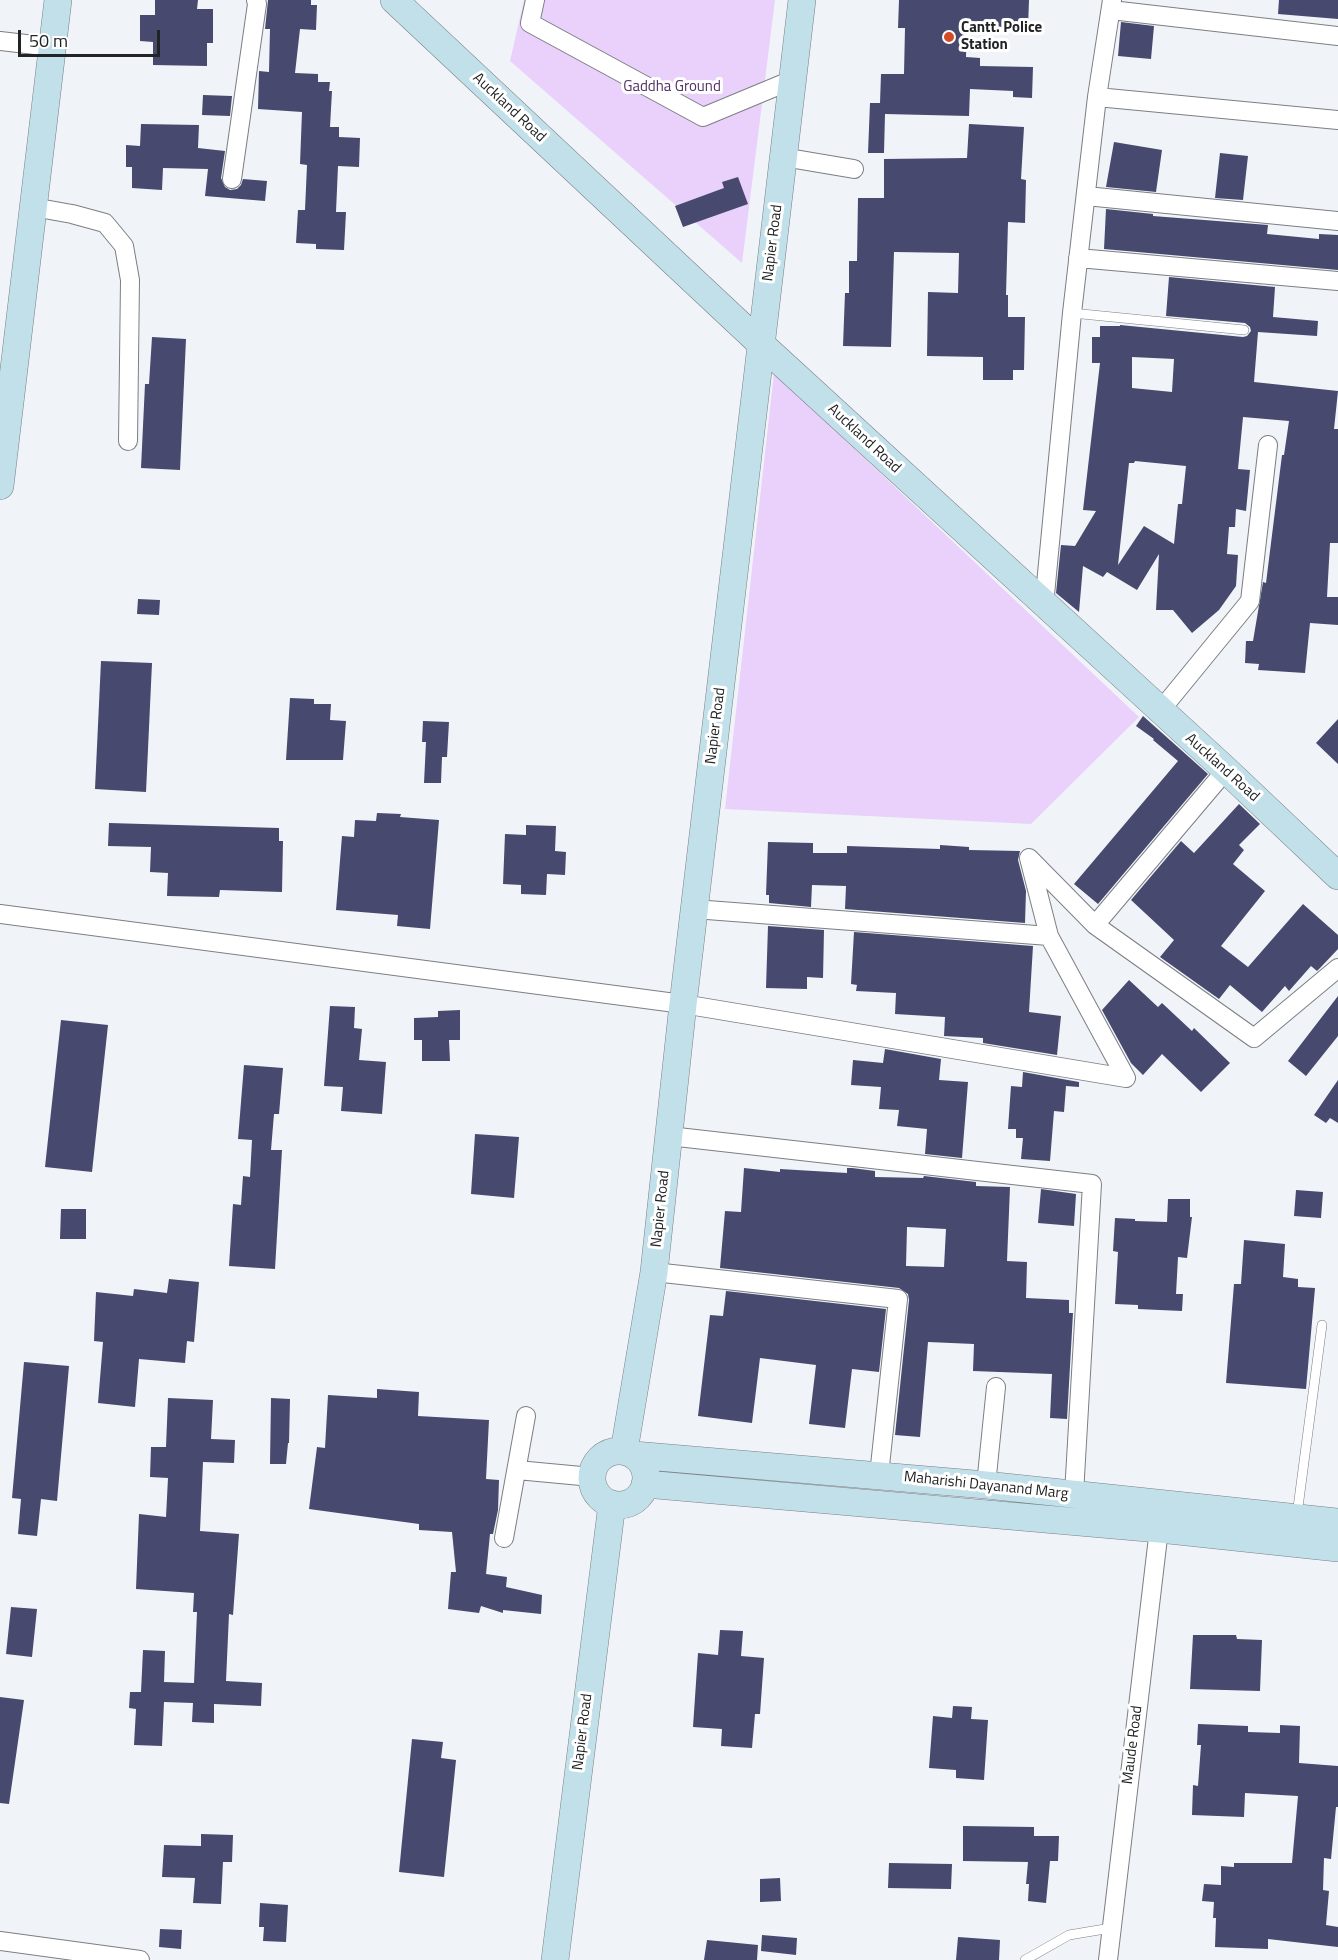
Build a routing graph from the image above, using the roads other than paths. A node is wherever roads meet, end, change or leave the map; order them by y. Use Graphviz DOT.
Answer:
graph roads {
  1 [pos="58,0"];
  2 [pos="256,0"];
  3 [pos="394,0"];
  4 [pos="535,0"];
  5 [pos="802,0"];
  6 [pos="1112,5"];
  7 [pos="1338,36"];
  8 [pos="0,41"];
  9 [pos="52,47"];
  10 [pos="792,80"];
  11 [pos="1097,97"];
  12 [pos="1338,120"];
  13 [pos="783,157"];
  14 [pos="854,169"];
  15 [pos="232,179"];
  16 [pos="1086,196"];
  17 [pos="33,207"];
  18 [pos="1338,221"];
  19 [pos="1078,258"];
  20 [pos="1338,281"];
  21 [pos="1072,313"];
  22 [pos="1244,330"];
  23 [pos="761,344"];
  24 [pos="4,417"];
  25 [pos="128,441"];
  26 [pos="1268,446"];
  27 [pos="0,486"];
  28 [pos="1044,605"];
  29 [pos="1160,711"];
  30 [pos="1226,770"];
  31 [pos="1335,867"];
  32 [pos="694,909"];
  33 [pos="0,914"];
  34 [pos="1095,925"];
  35 [pos="1049,936"];
  36 [pos="1338,968"];
  37 [pos="683,1004"];
  38 [pos="669,1136"];
  39 [pos="654,1272"];
  40 [pos="1322,1325"];
  41 [pos="996,1387"];
  42 [pos="526,1416"];
  43 [pos="629,1453"];
  44 [pos="517,1470"];
  45 [pos="879,1475"];
  46 [pos="592,1477"];
  47 [pos="645,1484"];
  48 [pos="986,1485"];
  49 [pos="1074,1494"];
  50 [pos="612,1504"];
  51 [pos="1297,1517"];
  52 [pos="1338,1522"];
  53 [pos="1159,1529"];
  54 [pos="504,1538"];
  55 [pos="1338,1548"];
  56 [pos="1111,1928"];
  57 [pos="0,1941"];
  58 [pos="140,1960"];
  59 [pos="555,1960"];
  60 [pos="1025,1960"];
  61 [pos="1107,1960"];
  1 -- 9 [label="street"];
  2 -- 15 [label="street"];
  3 -- 23 [label="street, Auckland Road"];
  4 -- 10 [label="street"];
  5 -- 10 [label="street, Napier Road"];
  6 -- 7 [label="street"];
  6 -- 11 [label="street"];
  8 -- 9 [label="street"];
  9 -- 17 [label="street"];
  10 -- 13 [label="street, Napier Road"];
  11 -- 12 [label="street"];
  11 -- 16 [label="street"];
  13 -- 14 [label="street"];
  13 -- 23 [label="street, Napier Road"];
  16 -- 18 [label="street"];
  16 -- 19 [label="street"];
  17 -- 24 [label="street"];
  17 -- 25 [label="street"];
  19 -- 20 [label="street"];
  19 -- 21 [label="street"];
  21 -- 22 [label="lane"];
  21 -- 28 [label="street"];
  23 -- 28 [label="street, Auckland Road"];
  23 -- 32 [label="street, Napier Road"];
  24 -- 27 [label="street"];
  26 -- 29 [label="street"];
  28 -- 29 [label="street, Auckland Road"];
  29 -- 30 [label="street, Auckland Road"];
  30 -- 31 [label="street, Auckland Road"];
  30 -- 34 [label="street"];
  32 -- 35 [label="street"];
  32 -- 37 [label="street, Napier Road"];
  33 -- 37 [label="street"];
  34 -- 35 [label="street"];
  34 -- 36 [label="street"];
  35 -- 37 [label="street"];
  37 -- 38 [label="street, Napier Road"];
  38 -- 39 [label="street, Napier Road"];
  38 -- 49 [label="street"];
  39 -- 43 [label="street, Napier Road"];
  39 -- 45 [label="street"];
  40 -- 51 [label="lane"];
  41 -- 48 [label="street"];
  42 -- 44 [label="street"];
  43 -- 45 [label="street, Maharishi Dayanand Marg"];
  43 -- 46 [label="street"];
  43 -- 47 [label="street"];
  44 -- 46 [label="street"];
  44 -- 54 [label="street"];
  45 -- 48 [label="street, Maharishi Dayanand Marg"];
  46 -- 50 [label="street"];
  47 -- 50 [label="street"];
  47 -- 53 [label="street, Maharishi Dayanand Marg"];
  48 -- 49 [label="street, Maharishi Dayanand Marg"];
  49 -- 51 [label="street, Maharishi Dayanand Marg"];
  50 -- 59 [label="street, Napier Road"];
  51 -- 52 [label="street, Maharishi Dayanand Marg"];
  53 -- 55 [label="street, Maharishi Dayanand Marg"];
  53 -- 56 [label="street, Maude Road"];
  56 -- 60 [label="lane"];
  56 -- 61 [label="street, Maude Road"];
  57 -- 58 [label="street"];
}
